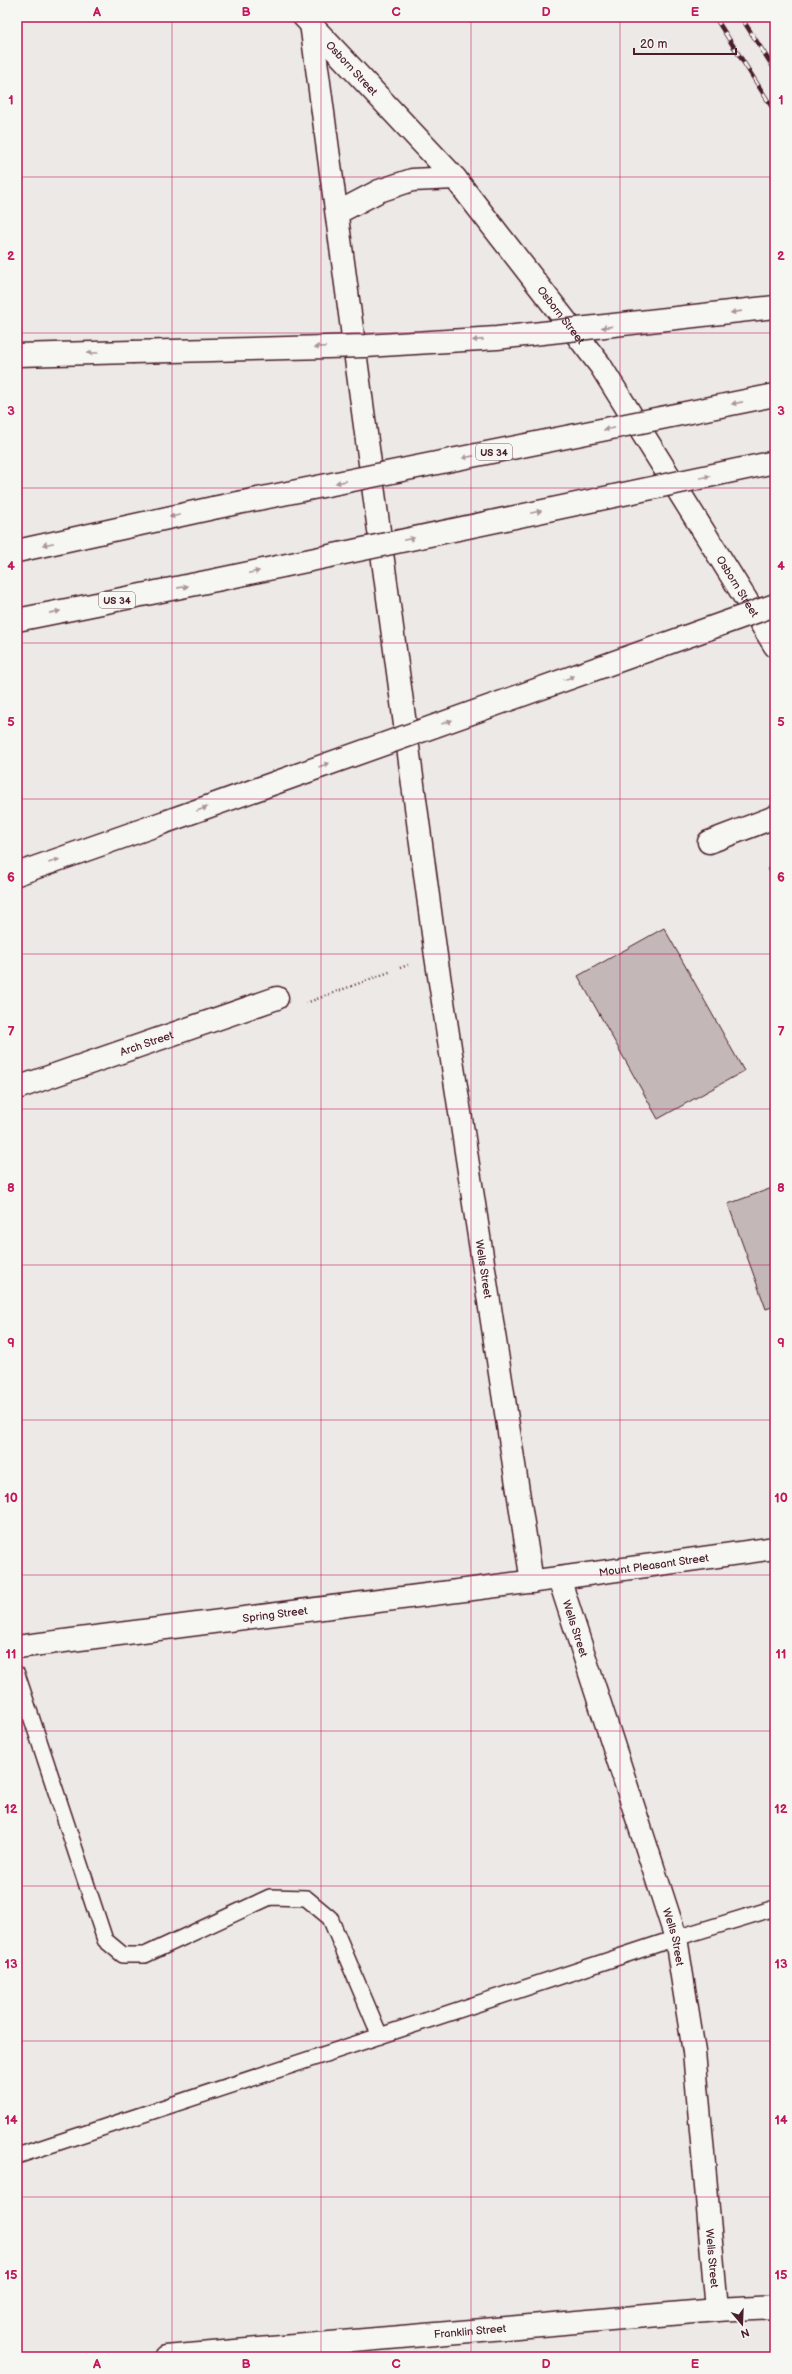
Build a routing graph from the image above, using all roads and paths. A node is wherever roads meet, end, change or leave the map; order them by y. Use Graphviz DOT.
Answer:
graph roads {
  1 [pos="307,20"];
  2 [pos="455,178"];
  3 [pos="338,213"];
  4 [pos="775,307"];
  5 [pos="17,355"];
  6 [pos="775,395"];
  7 [pos="775,462"];
  8 [pos="17,551"];
  9 [pos="775,605"];
  10 [pos="17,620"];
  11 [pos="775,646"];
  12 [pos="775,818"];
  13 [pos="709,842"];
  14 [pos="17,874"];
  15 [pos="411,965"];
  16 [pos="400,968"];
  17 [pos="392,971"];
  18 [pos="276,998"];
  19 [pos="305,1003"];
  20 [pos="17,1088"];
  21 [pos="775,1548"];
  22 [pos="559,1578"];
  23 [pos="532,1582"];
  24 [pos="17,1647"];
  25 [pos="17,1674"];
  26 [pos="775,1908"];
  27 [pos="676,1938"];
  28 [pos="380,2036"];
  29 [pos="17,2156"];
  30 [pos="775,2307"];
  31 [pos="717,2310"];
  32 [pos="165,2357"];
  1 -- 2 [label="main road, Osborn Street"];
  1 -- 3 [label="main road, Wells Street"];
  2 -- 3 [label="main road"];
  2 -- 11 [label="main road, Osborn Street"];
  3 -- 23 [label="main road, Wells Street"];
  4 -- 5 [label="main road, one-way, bridge"];
  6 -- 8 [label="main road, US 34, one-way, bridge"];
  10 -- 7 [label="main road, US 34, one-way, bridge"];
  14 -- 9 [label="main road, one-way, bridge"];
  12 -- 13 [label="main road"];
  15 -- 16 [label="path"];
  17 -- 19 [label="path"];
  18 -- 20 [label="main road, Arch Street"];
  21 -- 22 [label="main road, Mount Pleasant Street"];
  22 -- 23 [label="main road, Mount Pleasant Street"];
  22 -- 27 [label="main road, Wells Street"];
  23 -- 24 [label="main road, Spring Street"];
  25 -- 28 [label="lane"];
  26 -- 27 [label="lane"];
  27 -- 28 [label="lane"];
  27 -- 31 [label="main road, Wells Street"];
  28 -- 29 [label="lane"];
  30 -- 31 [label="main road, Franklin Street"];
  31 -- 32 [label="main road, Franklin Street"];
}
